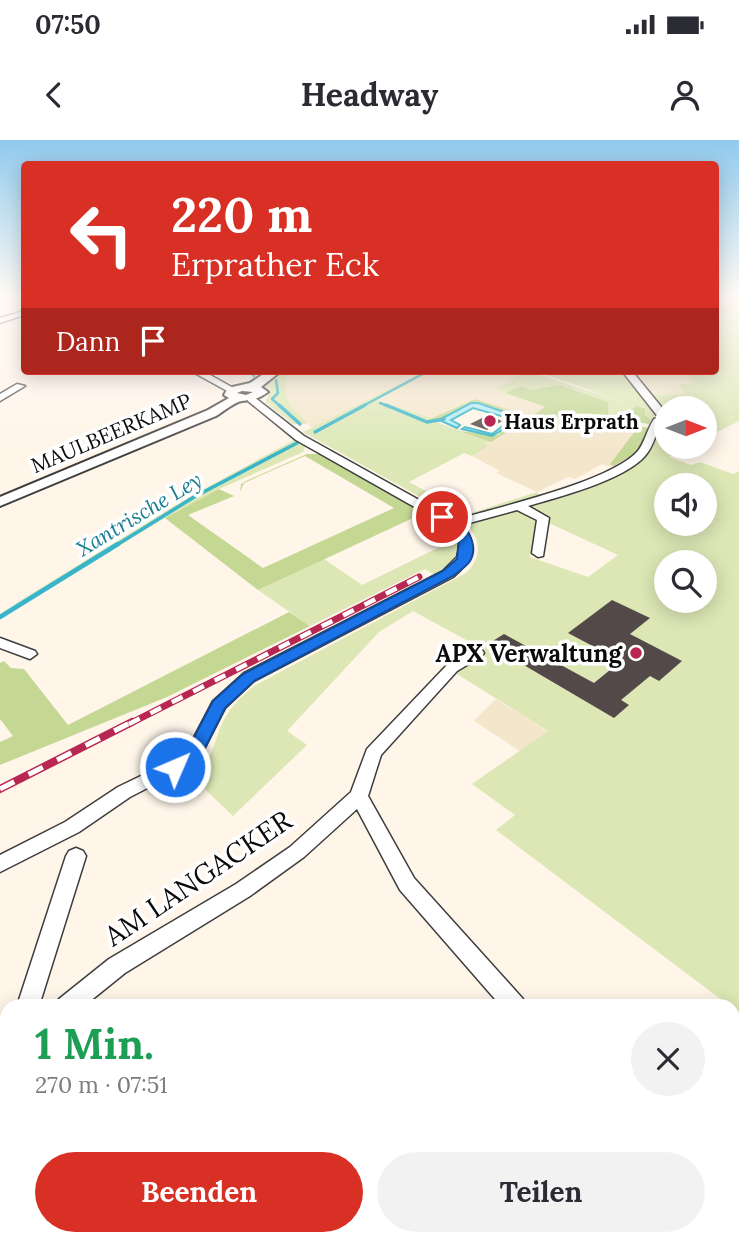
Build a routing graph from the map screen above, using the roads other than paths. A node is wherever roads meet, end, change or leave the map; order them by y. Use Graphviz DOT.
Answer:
graph roads {
  1 [pos="204,375"];
  2 [pos="269,375"];
  3 [pos="630,375"];
  4 [pos="20,386"];
  5 [pos="243,394"];
  6 [pos="0,398"];
  7 [pos="654,406"];
  8 [pos="654,425"];
  9 [pos="0,502"];
  10 [pos="516,505"];
  11 [pos="454,524"];
  12 [pos="538,553"];
  13 [pos="0,643"];
  14 [pos="477,653"];
  15 [pos="30,654"];
  16 [pos="359,796"];
  17 [pos="76,856"];
  18 [pos="0,864"];
  19 [pos="30,999"];
  20 [pos="76,999"];
  21 [pos="509,999"];
  1 -- 5 [label="street, MAULBEERKAMP"];
  2 -- 5 [label="street, MAULBEERKAMP"];
  3 -- 7 [label="street"];
  4 -- 6 [label="street"];
  5 -- 9 [label="street, MAULBEERKAMP"];
  5 -- 11 [label="street"];
  8 -- 10 [label="street"];
  10 -- 11 [label="street"];
  10 -- 12 [label="street"];
  11 -- 18 [label="street"];
  13 -- 15 [label="street"];
  14 -- 16 [label="street"];
  16 -- 20 [label="street, AM LANGACKER"];
  16 -- 21 [label="street"];
  17 -- 19 [label="street"];
}
